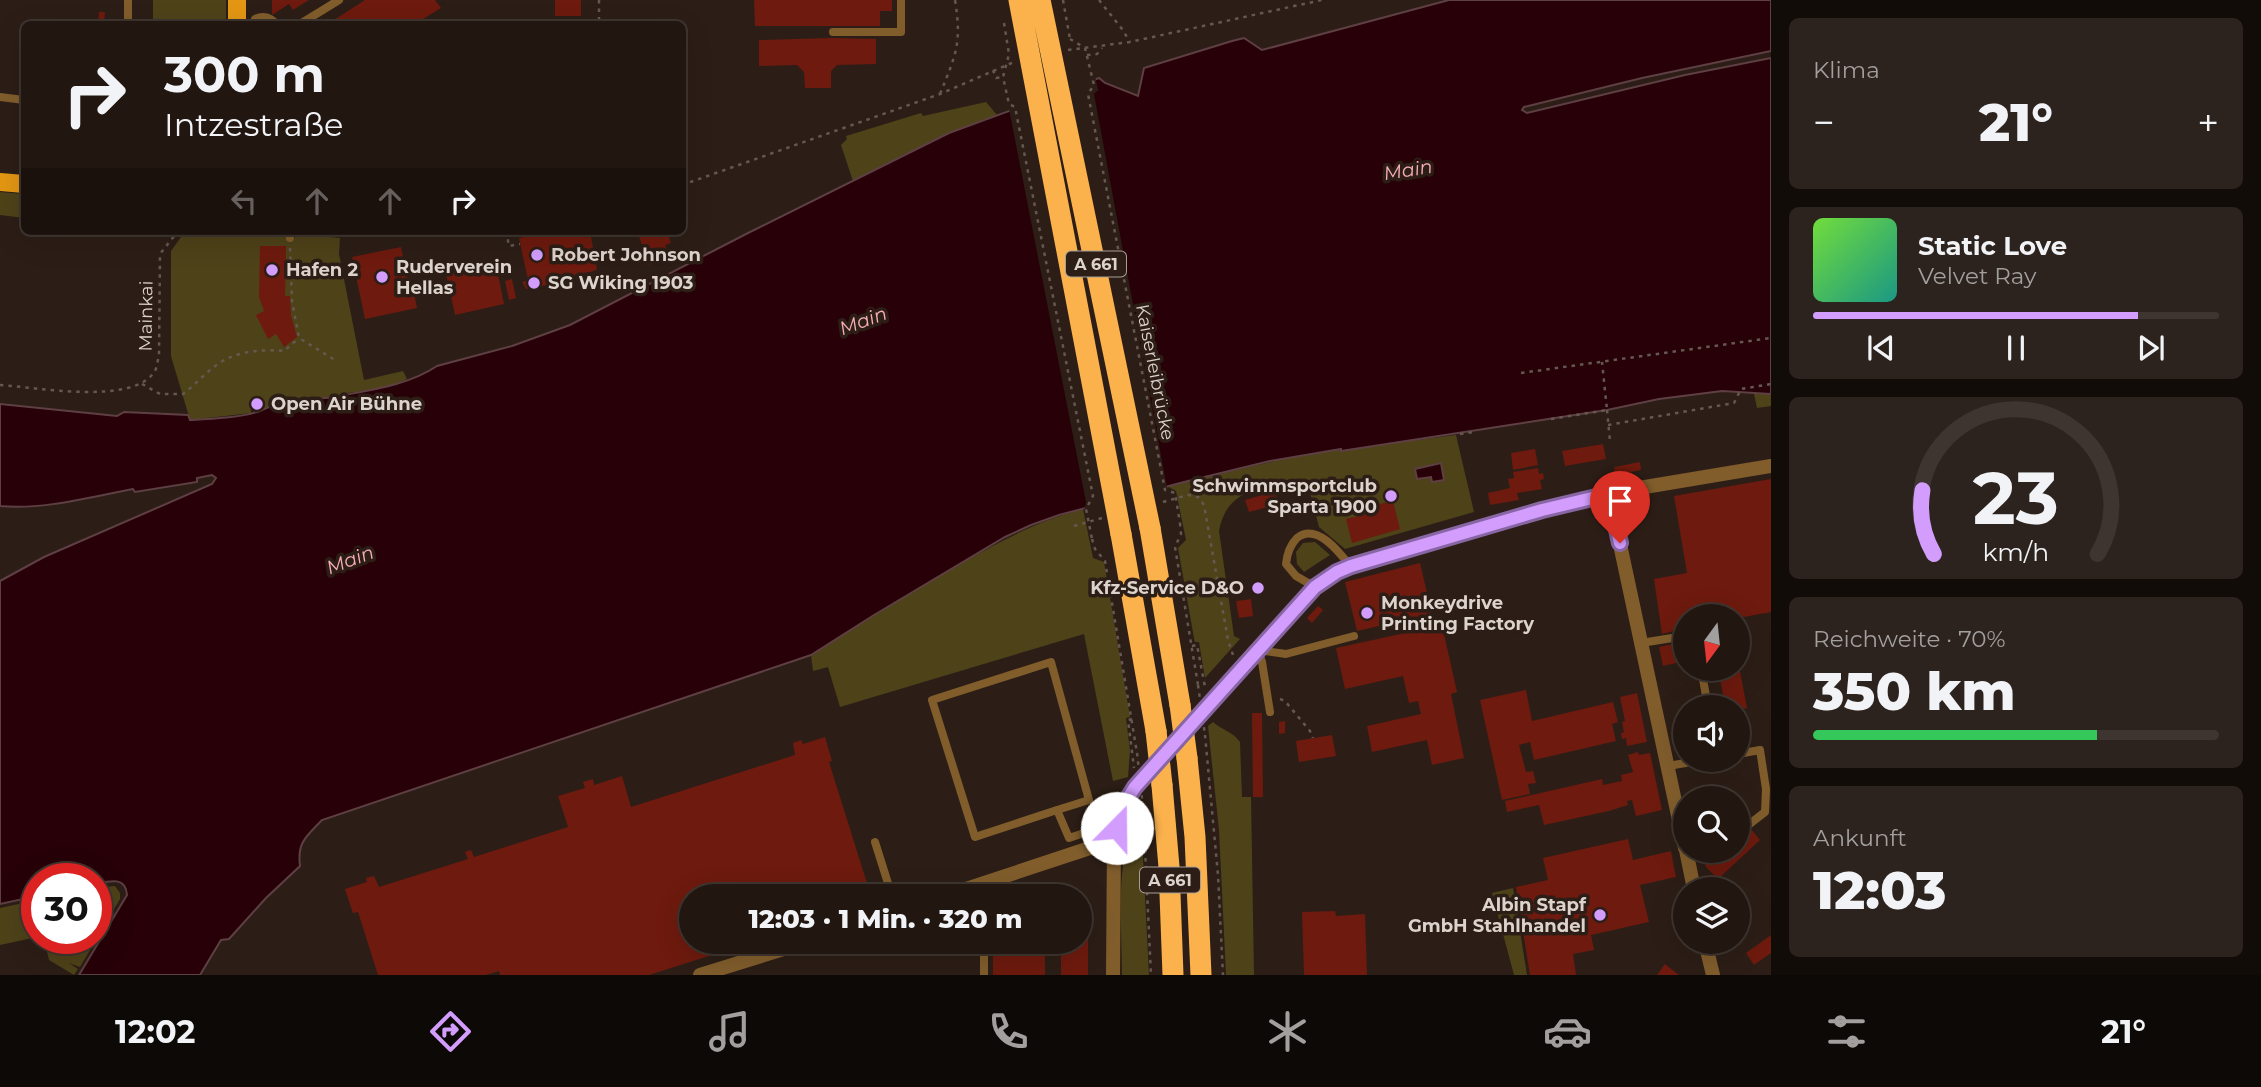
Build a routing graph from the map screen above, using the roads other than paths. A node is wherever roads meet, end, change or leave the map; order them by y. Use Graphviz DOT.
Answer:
graph roads {
  1 [pos="128,0"];
  2 [pos="237,0"];
  3 [pos="339,0"];
  4 [pos="901,0"];
  5 [pos="1040,0"];
  6 [pos="1011,7"];
  7 [pos="128,21"];
  8 [pos="237,21"];
  9 [pos="254,21"];
  10 [pos="272,21"];
  11 [pos="305,21"];
  12 [pos="833,32"];
  13 [pos="0,97"];
  14 [pos="21,100"];
  15 [pos="0,182"];
  16 [pos="21,184"];
  17 [pos="1771,466"];
  18 [pos="1609,494"];
  19 [pos="1351,566"];
  20 [pos="1315,587"];
  21 [pos="1354,636"];
  22 [pos="1673,638"];
  23 [pos="1641,643"];
  24 [pos="1258,650"];
  25 [pos="1270,712"];
  26 [pos="1750,752"];
  27 [pos="1673,765"];
  28 [pos="1668,766"];
  29 [pos="1673,790"];
  30 [pos="1057,810"];
  31 [pos="1750,824"];
  32 [pos="1114,840"];
  33 [pos="875,842"];
  34 [pos="1091,846"];
  35 [pos="888,884"];
  36 [pos="980,884"];
  37 [pos="767,954"];
  38 [pos="984,954"];
  39 [pos="1709,954"];
  40 [pos="700,975"];
  41 [pos="984,975"];
  42 [pos="1114,975"];
  43 [pos="1173,975"];
  44 [pos="1201,975"];
  45 [pos="1713,975"];
  1 -- 7 [label="lane"];
  2 -- 8 [label="main road"];
  3 -- 11 [label="lane"];
  4 -- 12 [label="lane"];
  5 -- 44 [label="highway, A 661, bridge"];
  6 -- 43 [label="highway, A 661, bridge"];
  9 -- 10 [label="lane"];
  13 -- 14 [label="lane"];
  15 -- 16 [label="main road"];
  17 -- 18 [label="street"];
  18 -- 19 [label="street"];
  18 -- 23 [label="street"];
  19 -- 20 [label="street"];
  19 -- 20 [label="lane"];
  20 -- 24 [label="street"];
  21 -- 24 [label="lane"];
  22 -- 23 [label="lane"];
  23 -- 28 [label="street"];
  24 -- 25 [label="lane"];
  24 -- 32 [label="street"];
  26 -- 31 [label="lane"];
  27 -- 28 [label="lane"];
  28 -- 29 [label="street"];
  30 -- 30 [label="lane"];
  30 -- 34 [label="lane"];
  32 -- 34 [label="street"];
  32 -- 42 [label="street"];
  33 -- 35 [label="lane"];
  34 -- 36 [label="street"];
  37 -- 40 [label="street"];
  38 -- 41 [label="lane"];
  39 -- 45 [label="street"];
}
